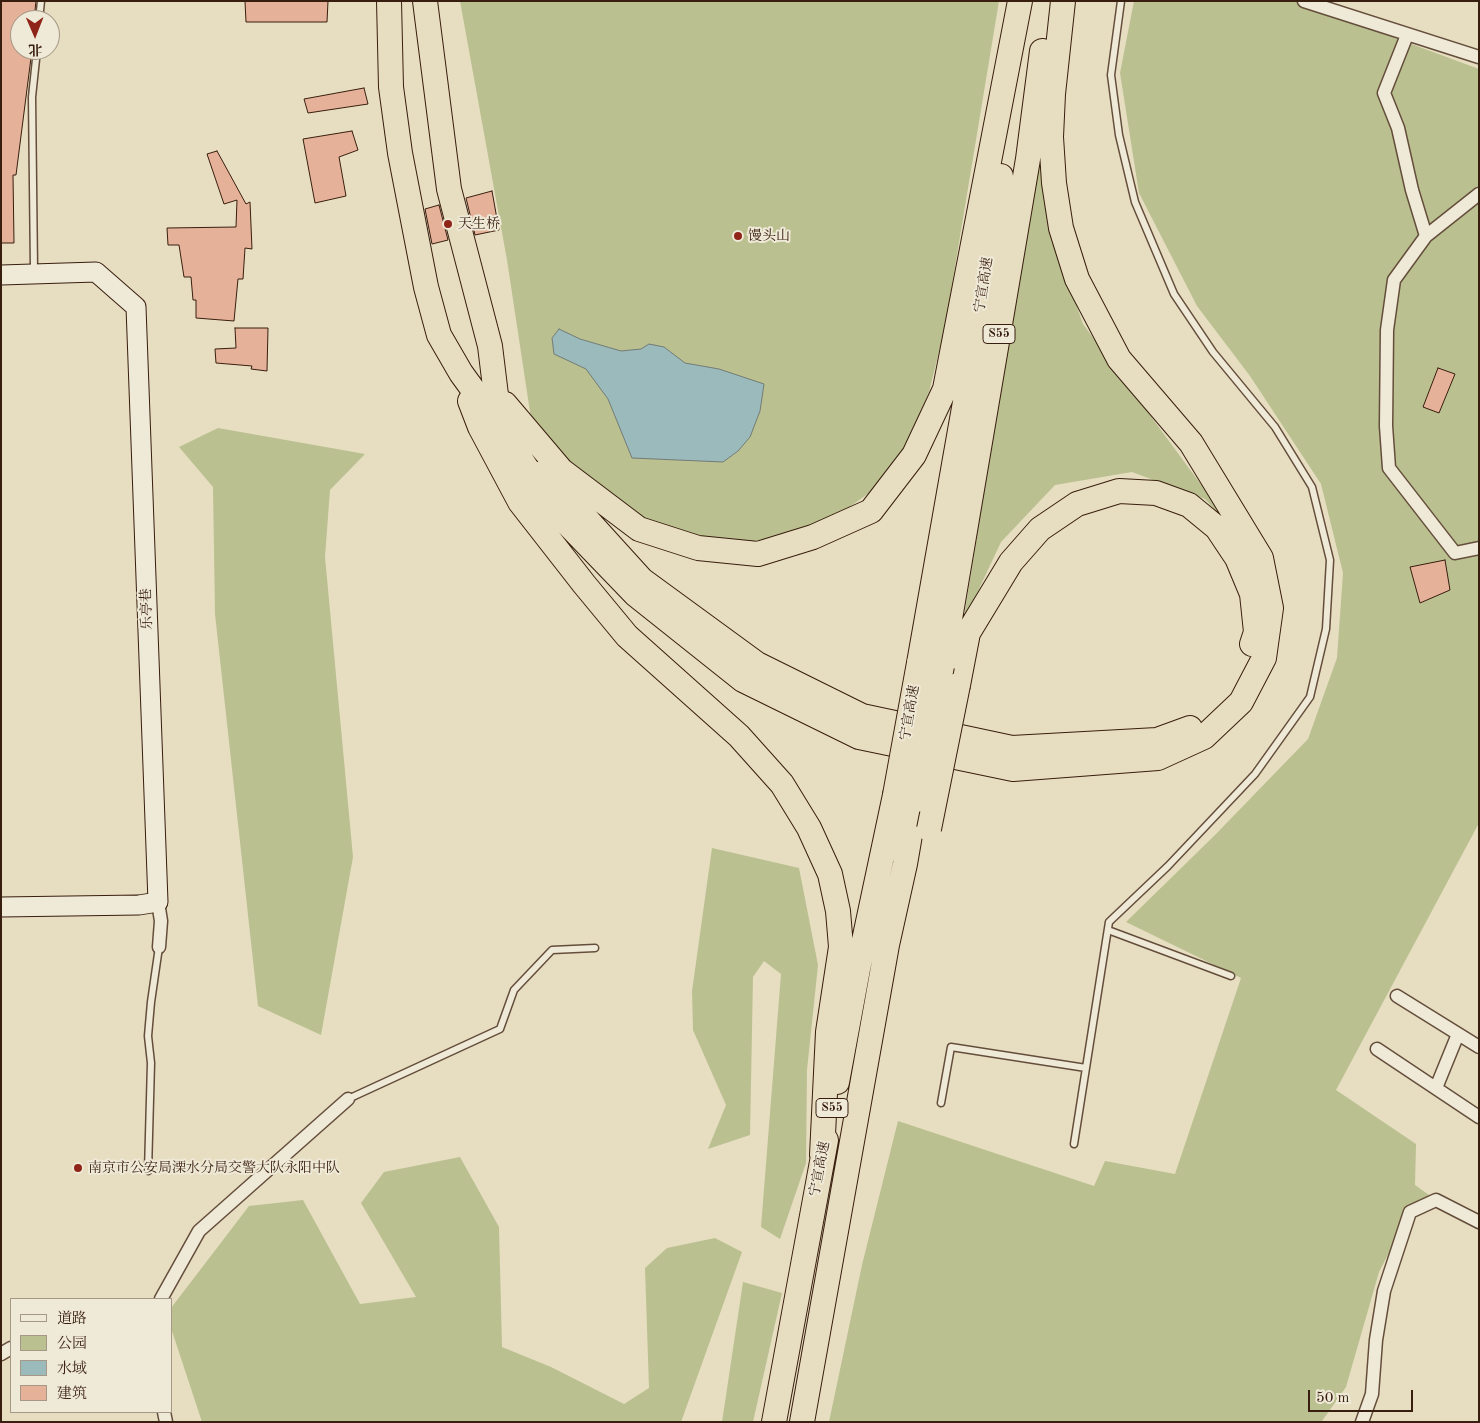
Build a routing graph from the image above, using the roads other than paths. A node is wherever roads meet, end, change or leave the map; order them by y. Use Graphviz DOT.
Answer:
graph roads {
  1 [pos="388,1"];
  2 [pos="425,1"];
  3 [pos="1020,1"];
  4 [pos="1026,1"];
  5 [pos="1049,1"];
  6 [pos="1063,1"];
  7 [pos="1121,1"];
  8 [pos="1304,1"];
  9 [pos="1408,35"];
  10 [pos="1479,57"];
  11 [pos="35,60"];
  12 [pos="1479,194"];
  13 [pos="1426,236"];
  14 [pos="1,275"];
  15 [pos="34,275"];
  16 [pos="461,373"];
  17 [pos="496,395"];
  18 [pos="1479,548"];
  19 [pos="930,665"];
  20 [pos="906,797"];
  21 [pos="158,902"];
  22 [pos="1,907"];
  23 [pos="1108,930"];
  24 [pos="159,947"];
  25 [pos="595,948"];
  26 [pos="1231,976"];
  27 [pos="1397,996"];
  28 [pos="1458,1034"];
  29 [pos="1479,1047"];
  30 [pos="1377,1049"];
  31 [pos="1086,1068"];
  32 [pos="863,1082"];
  33 [pos="1436,1088"];
  34 [pos="348,1099"];
  35 [pos="941,1103"];
  36 [pos="1479,1117"];
  37 [pos="1074,1144"];
  38 [pos="822,1155"];
  39 [pos="148,1171"];
  40 [pos="1479,1222"];
  41 [pos="162,1298"];
  42 [pos="774,1422"];
  43 [pos="802,1422"];
  44 [pos="1362,1422"];
  1 -- 16 [label="highway"];
  2 -- 17 [label="highway"];
  3 -- 17 [label="highway"];
  4 -- 19 [label="highway, 宁宣高速 / S55"];
  5 -- 19 [label="highway, 宁宣高速 / S55"];
  6 -- 16 [label="highway"];
  7 -- 23 [label="lane"];
  8 -- 9 [label="street"];
  9 -- 10 [label="street"];
  9 -- 13 [label="street"];
  11 -- 15 [label="lane"];
  12 -- 13 [label="street"];
  13 -- 18 [label="street"];
  14 -- 15 [label="street, 乐亭巷"];
  15 -- 21 [label="street, 乐亭巷"];
  16 -- 38 [label="highway"];
  17 -- 32 [label="highway, bridge"];
  19 -- 20 [label="highway, 宁宣高速 / S55, bridge"];
  20 -- 32 [label="highway, 宁宣高速 / S55"];
  20 -- 38 [label="highway, 宁宣高速 / S55"];
  21 -- 22 [label="street"];
  21 -- 24 [label="street"];
  23 -- 26 [label="lane"];
  23 -- 31 [label="lane"];
  24 -- 39 [label="lane"];
  25 -- 34 [label="lane"];
  27 -- 28 [label="street"];
  28 -- 29 [label="street"];
  28 -- 33 [label="street"];
  30 -- 33 [label="street"];
  31 -- 35 [label="lane"];
  31 -- 37 [label="lane"];
  32 -- 43 [label="highway, 宁宣高速 / S55"];
  33 -- 36 [label="street"];
  34 -- 41 [label="street"];
  38 -- 42 [label="highway, 宁宣高速 / S55"];
  40 -- 44 [label="street"];
}
